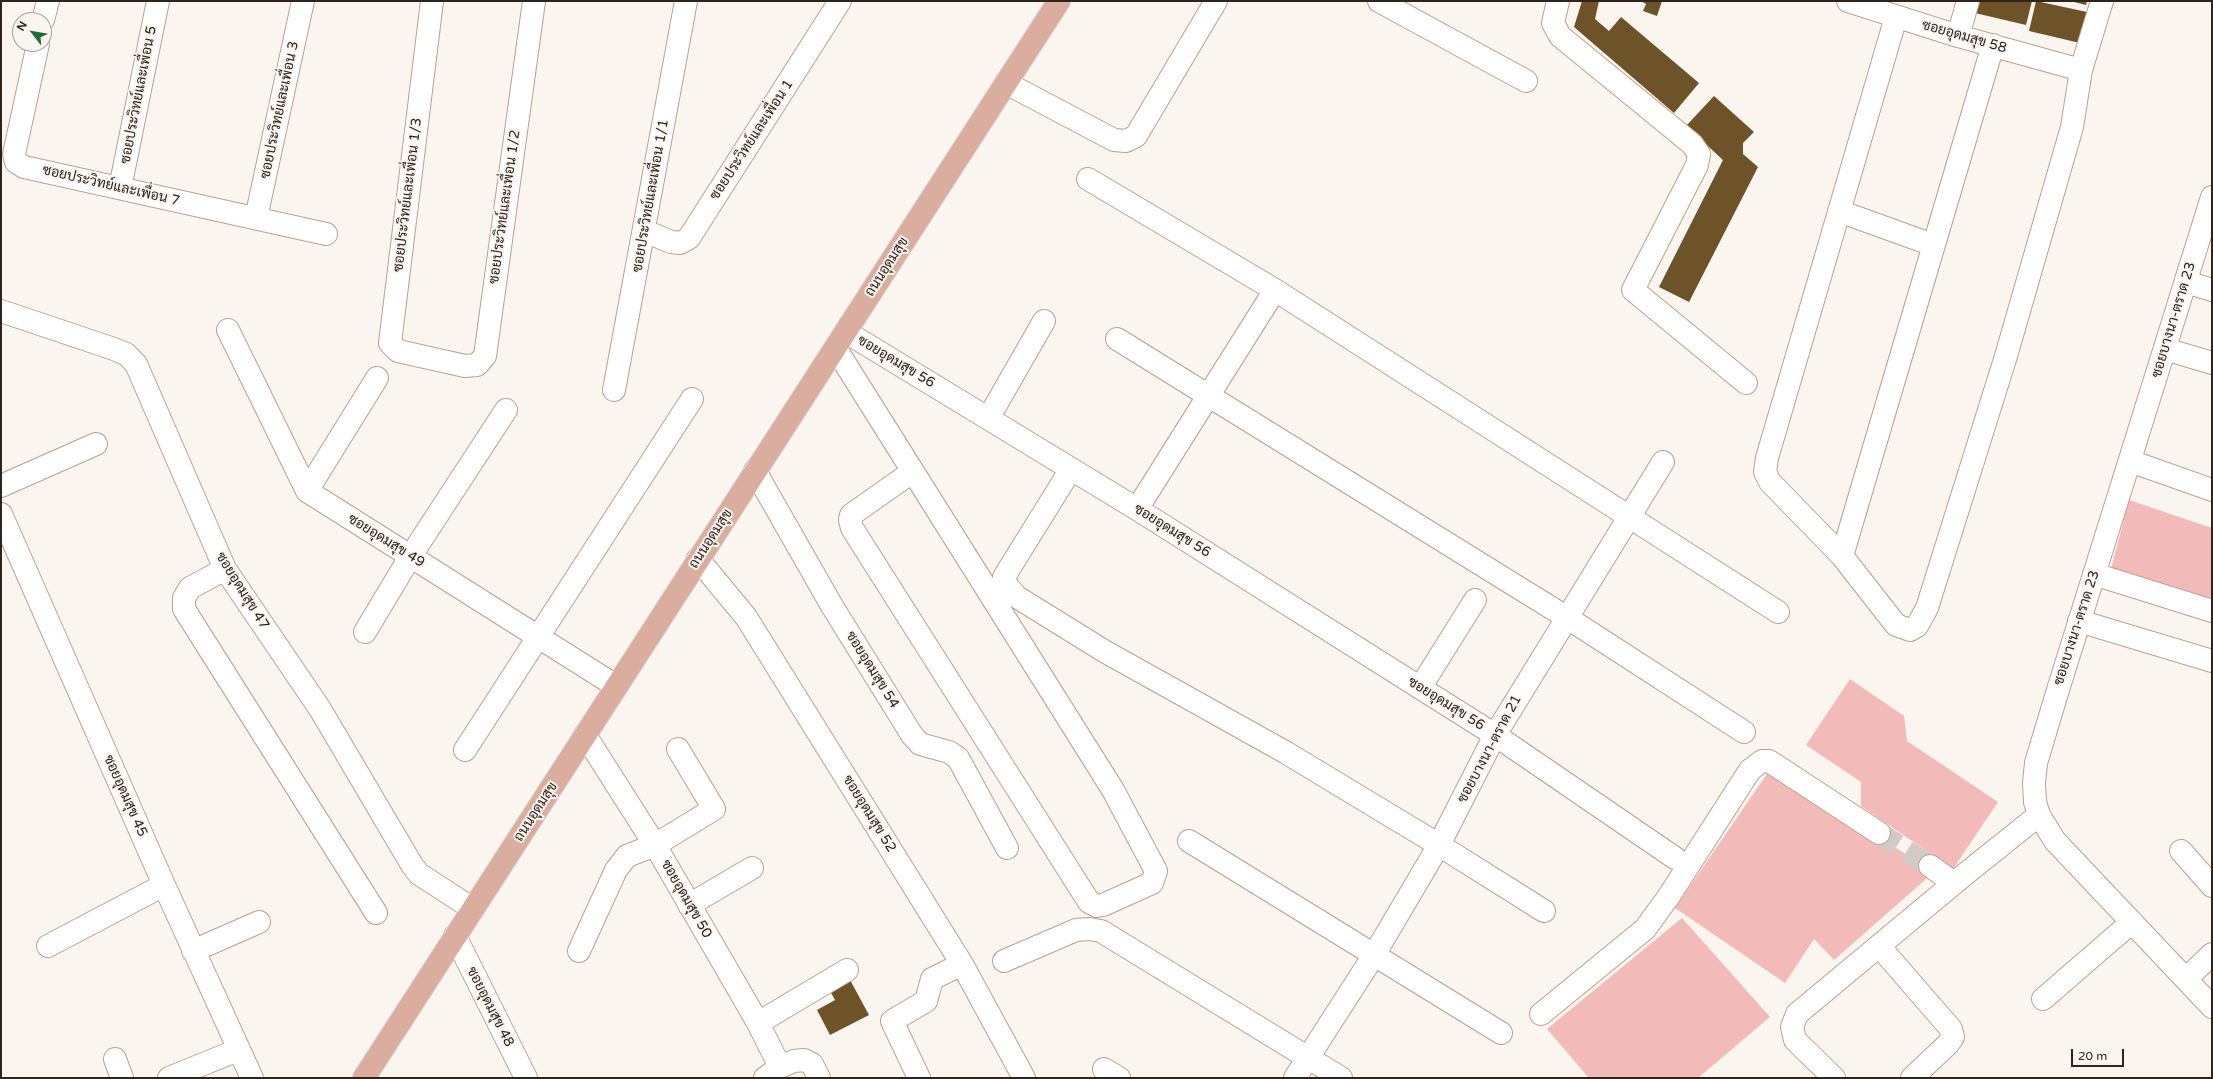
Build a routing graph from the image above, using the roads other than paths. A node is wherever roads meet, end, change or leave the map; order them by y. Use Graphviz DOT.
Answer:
graph roads {
  1 [pos="48,1"];
  2 [pos="158,1"];
  3 [pos="303,1"];
  4 [pos="432,1"];
  5 [pos="534,1"];
  6 [pos="686,1"];
  7 [pos="840,1"];
  8 [pos="1059,1"];
  9 [pos="1216,1"];
  10 [pos="1379,1"];
  11 [pos="1558,1"];
  12 [pos="1848,1"];
  13 [pos="1968,1"];
  14 [pos="2102,1"];
  15 [pos="45,12"];
  16 [pos="1896,17"];
  17 [pos="1958,36"];
  18 [pos="1993,45"];
  19 [pos="36,52"];
  20 [pos="2081,70"];
  21 [pos="1526,82"];
  22 [pos="1006,84"];
  23 [pos="1088,180"];
  24 [pos="120,188"];
  25 [pos="2212,197"];
  26 [pos="1839,212"];
  27 [pos="256,218"];
  28 [pos="645,231"];
  29 [pos="326,234"];
  30 [pos="1933,245"];
  31 [pos="2186,282"];
  32 [pos="1275,290"];
  33 [pos="2212,290"];
  34 [pos="1,311"];
  35 [pos="1044,321"];
  36 [pos="228,330"];
  37 [pos="1117,339"];
  38 [pos="841,341"];
  39 [pos="2165,349"];
  40 [pos="432,358"];
  41 [pos="2212,363"];
  42 [pos="377,378"];
  43 [pos="1746,383"];
  44 [pos="614,390"];
  45 [pos="1210,396"];
  46 [pos="692,399"];
  47 [pos="506,410"];
  48 [pos="989,417"];
  49 [pos="96,444"];
  50 [pos="1663,462"];
  51 [pos="2130,462"];
  52 [pos="1071,469"];
  53 [pos="755,471"];
  54 [pos="912,472"];
  55 [pos="1,486"];
  56 [pos="2212,490"];
  57 [pos="307,491"];
  58 [pos="1137,509"];
  59 [pos="1,514"];
  60 [pos="1630,516"];
  61 [pos="1842,556"];
  62 [pos="410,557"];
  63 [pos="698,559"];
  64 [pos="225,569"];
  65 [pos="2094,574"];
  66 [pos="1475,600"];
  67 [pos="2212,611"];
  68 [pos="1778,612"];
  69 [pos="1566,617"];
  70 [pos="2079,621"];
  71 [pos="365,632"];
  72 [pos="537,638"];
  73 [pos="2212,661"];
  74 [pos="616,686"];
  75 [pos="1420,688"];
  76 [pos="1744,732"];
  77 [pos="1495,735"];
  78 [pos="586,736"];
  79 [pos="678,749"];
  80 [pos="465,750"];
  81 [pos="2039,815"];
  82 [pos="1879,833"];
  83 [pos="1190,841"];
  84 [pos="655,845"];
  85 [pos="1439,845"];
  86 [pos="1007,848"];
  87 [pos="2181,851"];
  88 [pos="1674,858"];
  89 [pos="1930,866"];
  90 [pos="752,868"];
  91 [pos="1954,884"];
  92 [pos="164,885"];
  93 [pos="2212,886"];
  94 [pos="689,905"];
  95 [pos="472,909"];
  96 [pos="1544,911"];
  97 [pos="376,913"];
  98 [pos="259,922"];
  99 [pos="2132,922"];
  100 [pos="455,936"];
  101 [pos="48,946"];
  102 [pos="1879,946"];
  103 [pos="193,951"];
  104 [pos="579,951"];
  105 [pos="2212,954"];
  106 [pos="1374,955"];
  107 [pos="1004,961"];
  108 [pos="962,964"];
  109 [pos="847,970"];
  110 [pos="2186,979"];
  111 [pos="2042,999"];
  112 [pos="2212,1007"];
  113 [pos="1541,1014"];
  114 [pos="758,1023"];
  115 [pos="1501,1033"];
  116 [pos="238,1050"];
  117 [pos="1307,1057"];
  118 [pos="773,1072"];
  119 [pos="169,1078"];
  120 [pos="252,1078"];
  121 [pos="364,1078"];
  122 [pos="526,1078"];
  123 [pos="819,1078"];
  124 [pos="919,1078"];
  125 [pos="1024,1078"];
  126 [pos="1295,1078"];
  127 [pos="1341,1078"];
  128 [pos="1834,1078"];
  129 [pos="1912,1078"];
  1 -- 15 [label="street"];
  2 -- 24 [label="street, ซอยประวิทย์และเพื่อน 5"];
  3 -- 27 [label="street, ซอยประวิทย์และเพื่อน 3"];
  4 -- 40 [label="street, ซอยประวิทย์และเพื่อน 1/3"];
  5 -- 40 [label="street, ซอยประวิทย์และเพื่อน 1/2"];
  6 -- 28 [label="street, ซอยประวิทย์และเพื่อน 1/1"];
  7 -- 28 [label="street, ซอยประวิทย์และเพื่อน 1"];
  8 -- 22 [label="main road, ถนนอุดมสุข"];
  9 -- 22 [label="street"];
  10 -- 21 [label="street"];
  11 -- 43 [label="street"];
  12 -- 16 [label="street, ซอยอุดมสุข 58"];
  13 -- 17 [label="street"];
  14 -- 20 [label="street"];
  16 -- 17 [label="street, ซอยอุดมสุข 58"];
  16 -- 26 [label="street"];
  17 -- 18 [label="street, ซอยอุดมสุข 58"];
  18 -- 20 [label="street, ซอยอุดมสุข 58"];
  18 -- 30 [label="street"];
  19 -- 24 [label="street, ซอยประวิทย์และเพื่อน 7"];
  20 -- 61 [label="street"];
  22 -- 38 [label="main road, ถนนอุดมสุข"];
  23 -- 32 [label="street"];
  24 -- 27 [label="street, ซอยประวิทย์และเพื่อน 7"];
  25 -- 31 [label="street, ซอยบางนา-ตราด 23"];
  26 -- 30 [label="street"];
  26 -- 61 [label="street"];
  27 -- 29 [label="street, ซอยประวิทย์และเพื่อน 7"];
  28 -- 44 [label="street, ซอยประวิทย์และเพื่อน 1/1"];
  30 -- 61 [label="street"];
  31 -- 33 [label="street"];
  31 -- 39 [label="street, ซอยบางนา-ตราด 23"];
  32 -- 45 [label="street"];
  32 -- 60 [label="street"];
  34 -- 64 [label="street, ซอยอุดมสุข 47"];
  35 -- 48 [label="street"];
  36 -- 57 [label="street"];
  37 -- 45 [label="street"];
  38 -- 48 [label="street, ซอยอุดมสุข 56"];
  38 -- 53 [label="main road, ถนนอุดมสุข"];
  38 -- 54 [label="street"];
  39 -- 41 [label="street"];
  39 -- 51 [label="street, ซอยบางนา-ตราด 23"];
  42 -- 57 [label="street"];
  45 -- 58 [label="street"];
  45 -- 69 [label="street"];
  46 -- 72 [label="street"];
  47 -- 62 [label="street"];
  48 -- 52 [label="street, ซอยอุดมสุข 56"];
  49 -- 55 [label="street"];
  50 -- 60 [label="street, ซอยบางนา-ตราด 21"];
  51 -- 56 [label="street"];
  51 -- 65 [label="street, ซอยบางนา-ตราด 23"];
  52 -- 58 [label="street, ซอยอุดมสุข 56"];
  52 -- 85 [label="street"];
  53 -- 63 [label="main road, ถนนอุดมสุข"];
  53 -- 86 [label="street, ซอยอุดมสุข 54"];
  54 -- 54 [label="street"];
  57 -- 62 [label="street, ซอยอุดมสุข 49"];
  58 -- 75 [label="street, ซอยอุดมสุข 56"];
  59 -- 92 [label="street, ซอยอุดมสุข 45"];
  60 -- 68 [label="street"];
  60 -- 69 [label="street, ซอยบางนา-ตราด 21"];
  62 -- 71 [label="street"];
  62 -- 72 [label="street, ซอยอุดมสุข 49"];
  63 -- 74 [label="main road, ถนนอุดมสุข"];
  63 -- 108 [label="street, ซอยอุดมสุข 52"];
  64 -- 95 [label="street, ซอยอุดมสุข 47"];
  64 -- 97 [label="street"];
  65 -- 67 [label="street"];
  65 -- 70 [label="street, ซอยบางนา-ตราด 23"];
  66 -- 75 [label="street"];
  69 -- 76 [label="street"];
  69 -- 77 [label="street, ซอยบางนา-ตราด 21"];
  70 -- 73 [label="street"];
  70 -- 81 [label="street, ซอยบางนา-ตราด 23"];
  72 -- 74 [label="street, ซอยอุดมสุข 49"];
  72 -- 80 [label="street"];
  74 -- 78 [label="main road, ถนนอุดมสุข"];
  75 -- 77 [label="street, ซอยอุดมสุข 56"];
  77 -- 85 [label="street, ซอยบางนา-ตราด 21"];
  77 -- 88 [label="street, ซอยอุดมสุข 56"];
  78 -- 84 [label="street, ซอยอุดมสุข 50"];
  78 -- 95 [label="main road, ถนนอุดมสุข"];
  79 -- 84 [label="street"];
  81 -- 91 [label="street"];
  81 -- 99 [label="street, ซอยบางนา-ตราด 23"];
  82 -- 113 [label="street"];
  83 -- 106 [label="street"];
  84 -- 94 [label="street, ซอยอุดมสุข 50"];
  84 -- 104 [label="street"];
  85 -- 96 [label="street"];
  85 -- 106 [label="street, ซอยบางนา-ตราด 21"];
  87 -- 93 [label="street"];
  89 -- 91 [label="street"];
  90 -- 94 [label="street"];
  91 -- 102 [label="street"];
  92 -- 101 [label="street"];
  92 -- 103 [label="street, ซอยอุดมสุข 45"];
  94 -- 114 [label="street, ซอยอุดมสุข 50"];
  95 -- 100 [label="main road, ถนนอุดมสุข"];
  98 -- 103 [label="street"];
  99 -- 110 [label="street, ซอยบางนา-ตราด 23"];
  99 -- 111 [label="street"];
  100 -- 121 [label="main road, ถนนอุดมสุข"];
  100 -- 122 [label="street, ซอยอุดมสุข 48"];
  102 -- 128 [label="street"];
  102 -- 129 [label="street"];
  103 -- 116 [label="street, ซอยอุดมสุข 45"];
  105 -- 110 [label="street"];
  106 -- 115 [label="street"];
  106 -- 117 [label="street, ซอยบางนา-ตราด 21"];
  107 -- 117 [label="street"];
  108 -- 124 [label="street"];
  108 -- 125 [label="street, ซอยอุดมสุข 52"];
  109 -- 114 [label="street"];
  110 -- 112 [label="street, ซอยบางนา-ตราด 23"];
  114 -- 118 [label="street, ซอยอุดมสุข 50"];
  116 -- 119 [label="street"];
  116 -- 120 [label="street, ซอยอุดมสุข 45"];
  117 -- 126 [label="street, ซอยบางนา-ตราด 21"];
  117 -- 127 [label="street"];
  118 -- 123 [label="street"];
}
